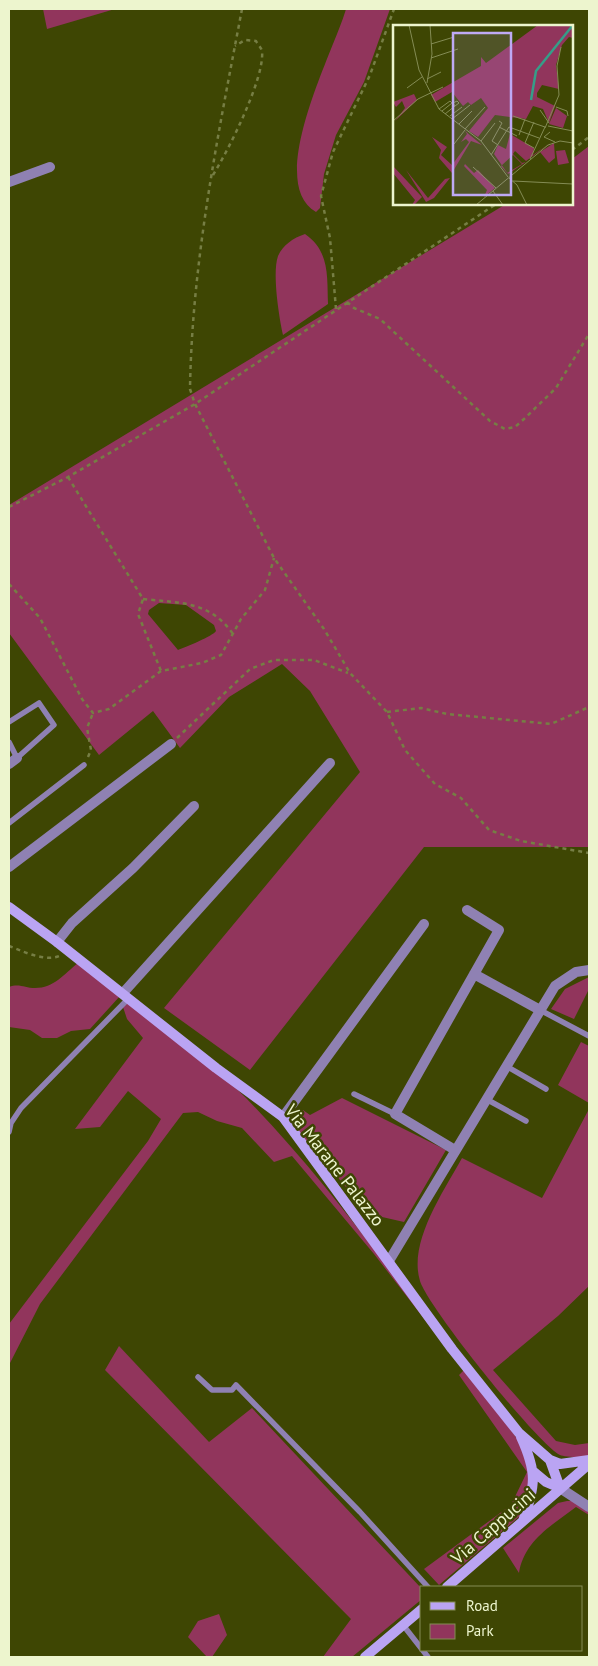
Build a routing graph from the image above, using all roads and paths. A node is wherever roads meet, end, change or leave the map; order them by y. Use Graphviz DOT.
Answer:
graph roads {
  1 [pos="242,9"];
  2 [pos="394,9"];
  3 [pos="235,46"];
  4 [pos="589,137"];
  5 [pos="573,149"];
  6 [pos="50,167"];
  7 [pos="211,178"];
  8 [pos="9,182"];
  9 [pos="494,205"];
  10 [pos="346,302"];
  11 [pos="336,308"];
  12 [pos="589,334"];
  13 [pos="195,404"];
  14 [pos="68,477"];
  15 [pos="9,507"];
  16 [pos="274,558"];
  17 [pos="9,584"];
  18 [pos="143,599"];
  19 [pos="233,634"];
  20 [pos="161,671"];
  21 [pos="350,673"];
  22 [pos="589,707"];
  23 [pos="387,712"];
  24 [pos="93,713"];
  25 [pos="9,722"];
  26 [pos="9,742"];
  27 [pos="171,744"];
  28 [pos="13,761"];
  29 [pos="330,763"];
  30 [pos="84,765"];
  31 [pos="194,806"];
  32 [pos="9,823"];
  33 [pos="589,853"];
  34 [pos="9,866"];
  35 [pos="9,908"];
  36 [pos="467,910"];
  37 [pos="424,924"];
  38 [pos="57,942"];
  39 [pos="9,946"];
  40 [pos="70,952"];
  41 [pos="589,970"];
  42 [pos="474,974"];
  43 [pos="126,995"];
  44 [pos="540,1010"];
  45 [pos="589,1036"];
  46 [pos="506,1066"];
  47 [pos="546,1089"];
  48 [pos="354,1094"];
  49 [pos="486,1099"];
  50 [pos="395,1114"];
  51 [pos="283,1117"];
  52 [pos="526,1121"];
  53 [pos="9,1132"];
  54 [pos="455,1150"];
  55 [pos="389,1261"];
  56 [pos="198,1377"];
  57 [pos="519,1433"];
  58 [pos="550,1460"];
  59 [pos="589,1460"];
  60 [pos="589,1464"];
  61 [pos="534,1472"];
  62 [pos="560,1488"];
  63 [pos="589,1507"];
  64 [pos="522,1522"];
  65 [pos="427,1586"];
  66 [pos="448,1586"];
  67 [pos="420,1611"];
  68 [pos="403,1625"];
  69 [pos="420,1647"];
  70 [pos="365,1657"];
  1 -- 3 [label="path"];
  2 -- 11 [label="path"];
  3 -- 7 [label="path"];
  3 -- 7 [label="path"];
  4 -- 5 [label="path"];
  6 -- 8 [label="street"];
  7 -- 13 [label="path"];
  9 -- 10 [label="path"];
  10 -- 11 [label="path"];
  10 -- 12 [label="path"];
  11 -- 13 [label="path"];
  13 -- 14 [label="path"];
  13 -- 16 [label="path"];
  14 -- 15 [label="path"];
  14 -- 18 [label="path"];
  16 -- 19 [label="path"];
  16 -- 21 [label="path"];
  17 -- 24 [label="path"];
  18 -- 19 [label="path"];
  18 -- 20 [label="path"];
  19 -- 20 [label="path"];
  20 -- 24 [label="path"];
  21 -- 23 [label="path"];
  21 -- 27 [label="path"];
  22 -- 23 [label="path"];
  23 -- 33 [label="path"];
  24 -- 30 [label="path"];
  25 -- 28 [label="lane"];
  26 -- 28 [label="lane"];
  27 -- 34 [label="street"];
  29 -- 43 [label="street"];
  30 -- 32 [label="lane"];
  31 -- 38 [label="street"];
  35 -- 38 [label="main road, Via Marane Palazzo"];
  36 -- 42 [label="street"];
  37 -- 51 [label="street"];
  38 -- 40 [label="main road, Via Marane Palazzo"];
  39 -- 40 [label="path"];
  40 -- 43 [label="main road, Via Marane Palazzo"];
  41 -- 44 [label="street"];
  42 -- 44 [label="street"];
  42 -- 50 [label="street"];
  43 -- 51 [label="main road, Via Marane Palazzo"];
  43 -- 53 [label="lane"];
  44 -- 45 [label="lane"];
  44 -- 46 [label="street"];
  46 -- 47 [label="lane"];
  46 -- 49 [label="street"];
  48 -- 50 [label="lane"];
  49 -- 52 [label="lane"];
  49 -- 54 [label="street"];
  50 -- 54 [label="street"];
  51 -- 55 [label="main road, Via Marane Palazzo"];
  54 -- 55 [label="street"];
  55 -- 57 [label="main road, Via Marane Palazzo"];
  56 -- 65 [label="lane"];
  57 -- 58 [label="main road, Via Marane Palazzo"];
  57 -- 61 [label="main road, Via Marane Palazzo"];
  58 -- 59 [label="main road"];
  58 -- 62 [label="main road, Via Marane Palazzo"];
  60 -- 62 [label="main road, Via Cappucini"];
  61 -- 62 [label="main road"];
  61 -- 64 [label="main road, Via Marane Palazzo"];
  62 -- 63 [label="street"];
  62 -- 64 [label="main road, Via Cappucini"];
  64 -- 66 [label="main road, Via Cappucini"];
  67 -- 68 [label="main road"];
  68 -- 69 [label="lane"];
  68 -- 70 [label="main road"];
}
